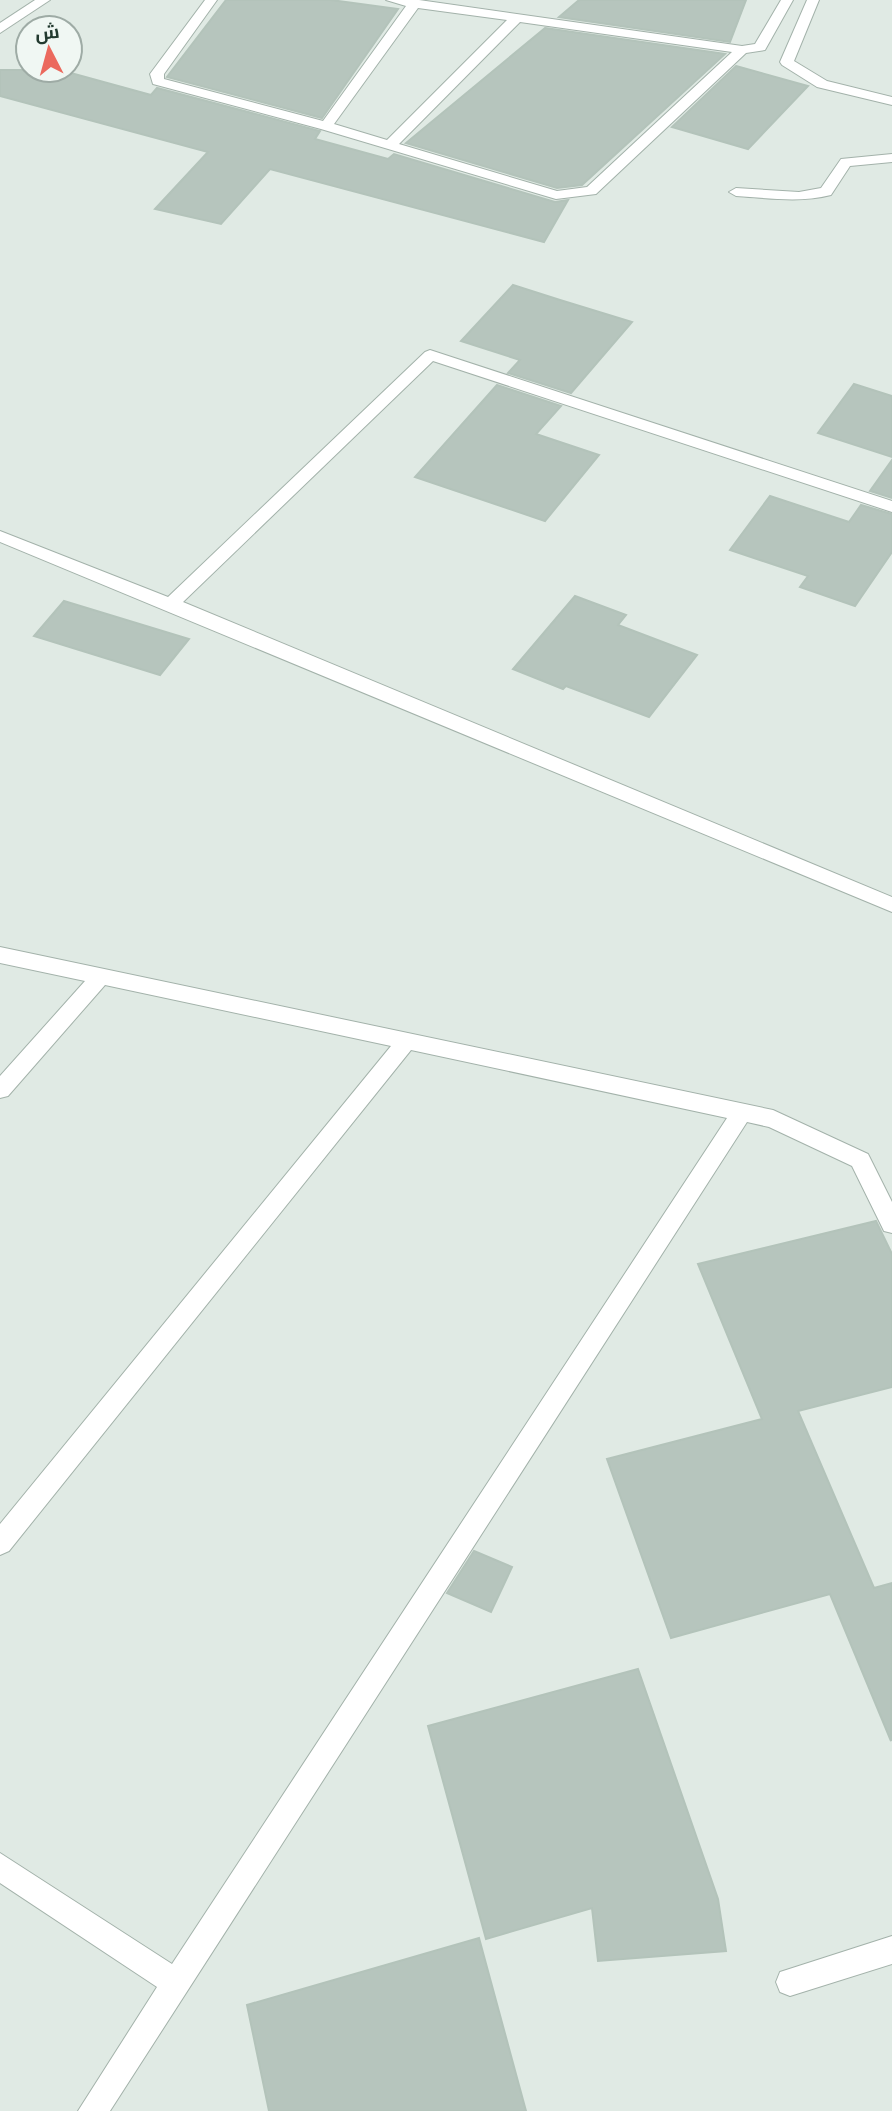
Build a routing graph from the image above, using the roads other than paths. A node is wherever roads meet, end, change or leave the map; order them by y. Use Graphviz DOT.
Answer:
graph roads {
  1 [pos="44,0"];
  2 [pos="211,0"];
  3 [pos="392,0"];
  4 [pos="787,0"];
  5 [pos="813,0"];
  6 [pos="415,3"];
  7 [pos="517,18"];
  8 [pos="0,29"];
  9 [pos="742,50"];
  10 [pos="892,101"];
  11 [pos="326,126"];
  12 [pos="390,145"];
  13 [pos="892,158"];
  14 [pos="736,192"];
  15 [pos="892,507"];
  16 [pos="0,536"];
  17 [pos="171,604"];
  18 [pos="892,905"];
  19 [pos="0,955"];
  20 [pos="100,977"];
  21 [pos="406,1042"];
  22 [pos="0,1090"];
  23 [pos="742,1112"];
  24 [pos="892,1224"];
  25 [pos="0,1543"];
  26 [pos="0,1867"];
  27 [pos="892,1950"];
  28 [pos="790,1982"];
  29 [pos="177,1983"];
  30 [pos="93,2111"];
  1 -- 8 [label="street"];
  2 -- 11 [label="street"];
  3 -- 6 [label="street"];
  4 -- 9 [label="street"];
  5 -- 10 [label="street"];
  6 -- 7 [label="street"];
  6 -- 11 [label="street"];
  7 -- 9 [label="street"];
  7 -- 12 [label="street"];
  9 -- 12 [label="street"];
  11 -- 12 [label="street"];
  13 -- 14 [label="street"];
  15 -- 17 [label="street"];
  16 -- 17 [label="street"];
  17 -- 18 [label="street"];
  19 -- 20 [label="street"];
  20 -- 21 [label="street"];
  20 -- 22 [label="street"];
  21 -- 23 [label="street"];
  21 -- 25 [label="street"];
  23 -- 24 [label="street"];
  23 -- 29 [label="street"];
  26 -- 29 [label="street"];
  27 -- 28 [label="street"];
  29 -- 30 [label="street"];
}
